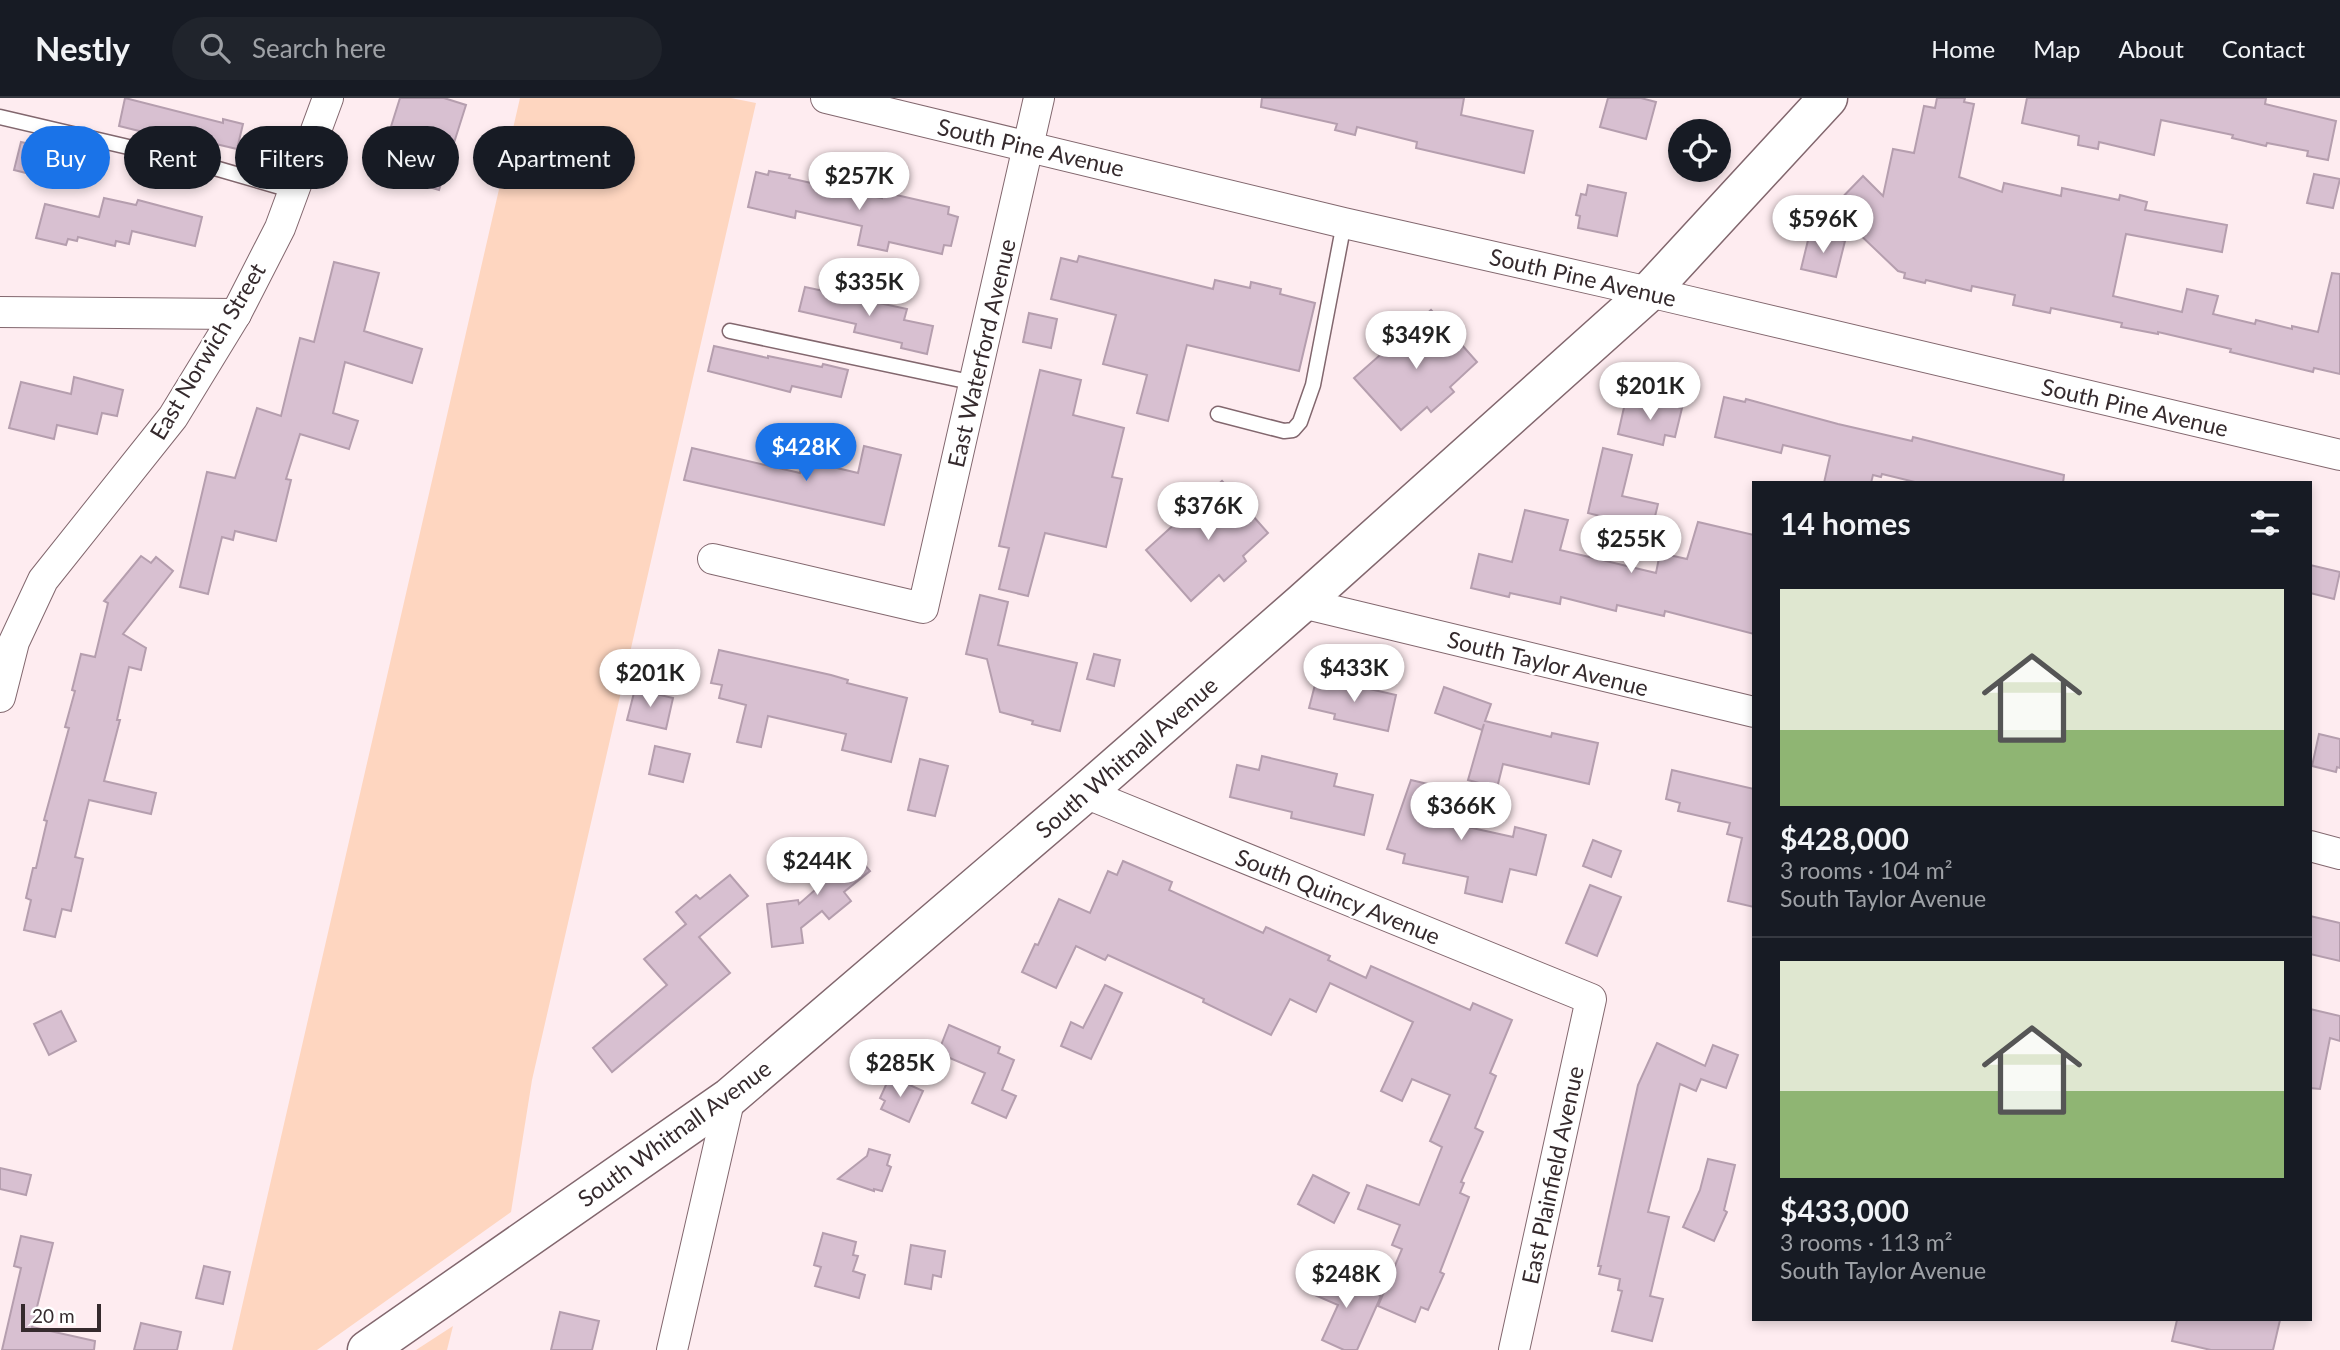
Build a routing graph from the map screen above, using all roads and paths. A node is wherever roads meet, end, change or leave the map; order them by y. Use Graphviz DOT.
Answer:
graph roads {
  1 [pos="328,98"];
  2 [pos="826,98"];
  3 [pos="1039,98"];
  4 [pos="1828,98"];
  5 [pos="0,117"];
  6 [pos="1028,145"];
  7 [pos="294,191"];
  8 [pos="1344,223"];
  9 [pos="1649,292"];
  10 [pos="0,312"];
  11 [pos="236,314"];
  12 [pos="730,331"];
  13 [pos="975,383"];
  14 [pos="1218,414"];
  15 [pos="2340,455"];
  16 [pos="712,559"];
  17 [pos="1302,603"];
  18 [pos="0,697"];
  19 [pos="1752,712"];
  20 [pos="1085,793"];
  21 [pos="2312,847"];
  22 [pos="2340,854"];
  23 [pos="1591,999"];
  24 [pos="730,1097"];
  25 [pos="367,1350"];
  26 [pos="672,1350"];
  27 [pos="1514,1350"];
  1 -- 7 [label="street, East Norwich Street"];
  2 -- 6 [label="street, South Pine Avenue"];
  3 -- 6 [label="street, East Waterford Avenue"];
  4 -- 9 [label="street, South Whitnall Avenue"];
  5 -- 7 [label="lane"];
  6 -- 8 [label="street, South Pine Avenue"];
  6 -- 13 [label="street, East Waterford Avenue"];
  7 -- 11 [label="street, East Norwich Street"];
  8 -- 9 [label="street, South Pine Avenue"];
  8 -- 14 [label="lane"];
  9 -- 15 [label="street, South Pine Avenue"];
  9 -- 17 [label="street, South Whitnall Avenue"];
  10 -- 11 [label="street"];
  11 -- 18 [label="street, East Norwich Street"];
  12 -- 13 [label="lane"];
  13 -- 16 [label="street, East Waterford Avenue"];
  17 -- 19 [label="street, South Taylor Avenue"];
  17 -- 20 [label="street, South Whitnall Avenue"];
  20 -- 23 [label="street, South Quincy Avenue"];
  20 -- 24 [label="street, South Whitnall Avenue"];
  21 -- 22 [label="street"];
  23 -- 27 [label="street, East Plainfield Avenue"];
  24 -- 25 [label="street, South Whitnall Avenue"];
  24 -- 26 [label="street"];
}
